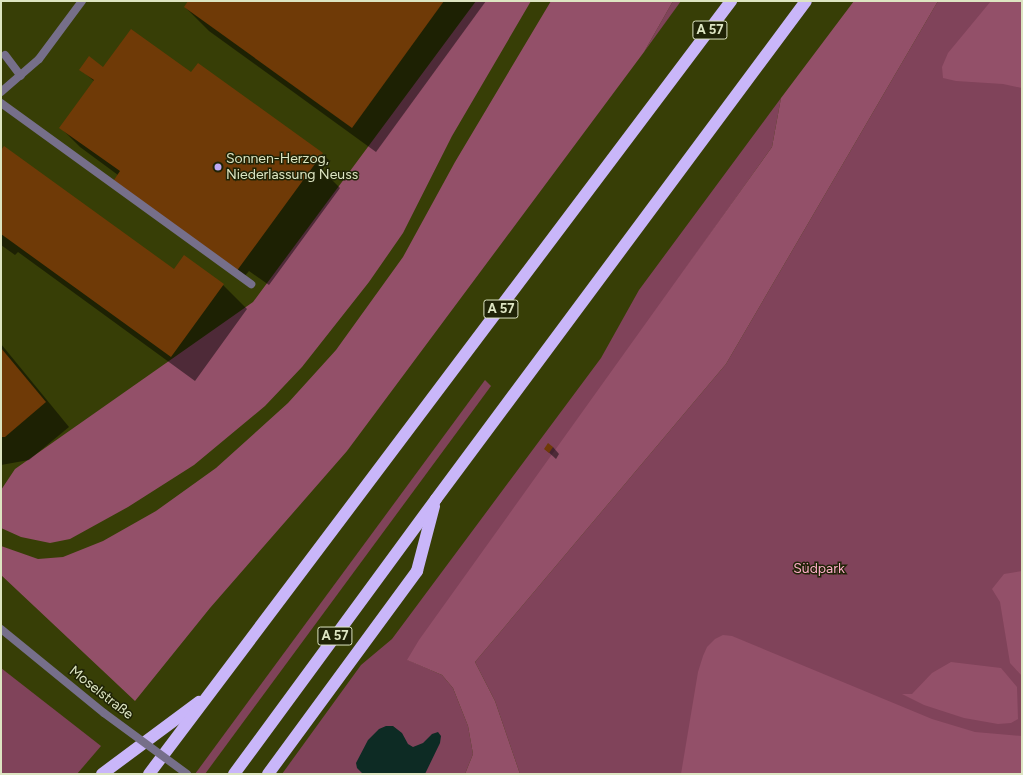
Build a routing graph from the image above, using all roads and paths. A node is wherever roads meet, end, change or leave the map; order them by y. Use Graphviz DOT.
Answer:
graph roads {
  1 [pos="82,1"];
  2 [pos="731,1"];
  3 [pos="806,1"];
  4 [pos="5,55"];
  5 [pos="21,76"];
  6 [pos="1,92"];
  7 [pos="1,103"];
  8 [pos="252,284"];
  9 [pos="436,499"];
  10 [pos="1,629"];
  11 [pos="212,693"];
  12 [pos="102,774"];
  13 [pos="149,774"];
  14 [pos="187,774"];
  15 [pos="234,774"];
  16 [pos="268,774"];
  1 -- 5 [label="street"];
  2 -- 11 [label="highway, A 57"];
  3 -- 9 [label="highway, A 57"];
  4 -- 5 [label="street"];
  5 -- 6 [label="street"];
  7 -- 8 [label="street"];
  9 -- 15 [label="highway, A 57"];
  9 -- 16 [label="highway"];
  10 -- 14 [label="street, Moselstraße, bridge"];
  11 -- 12 [label="highway"];
  11 -- 13 [label="highway, A 57"];
}
